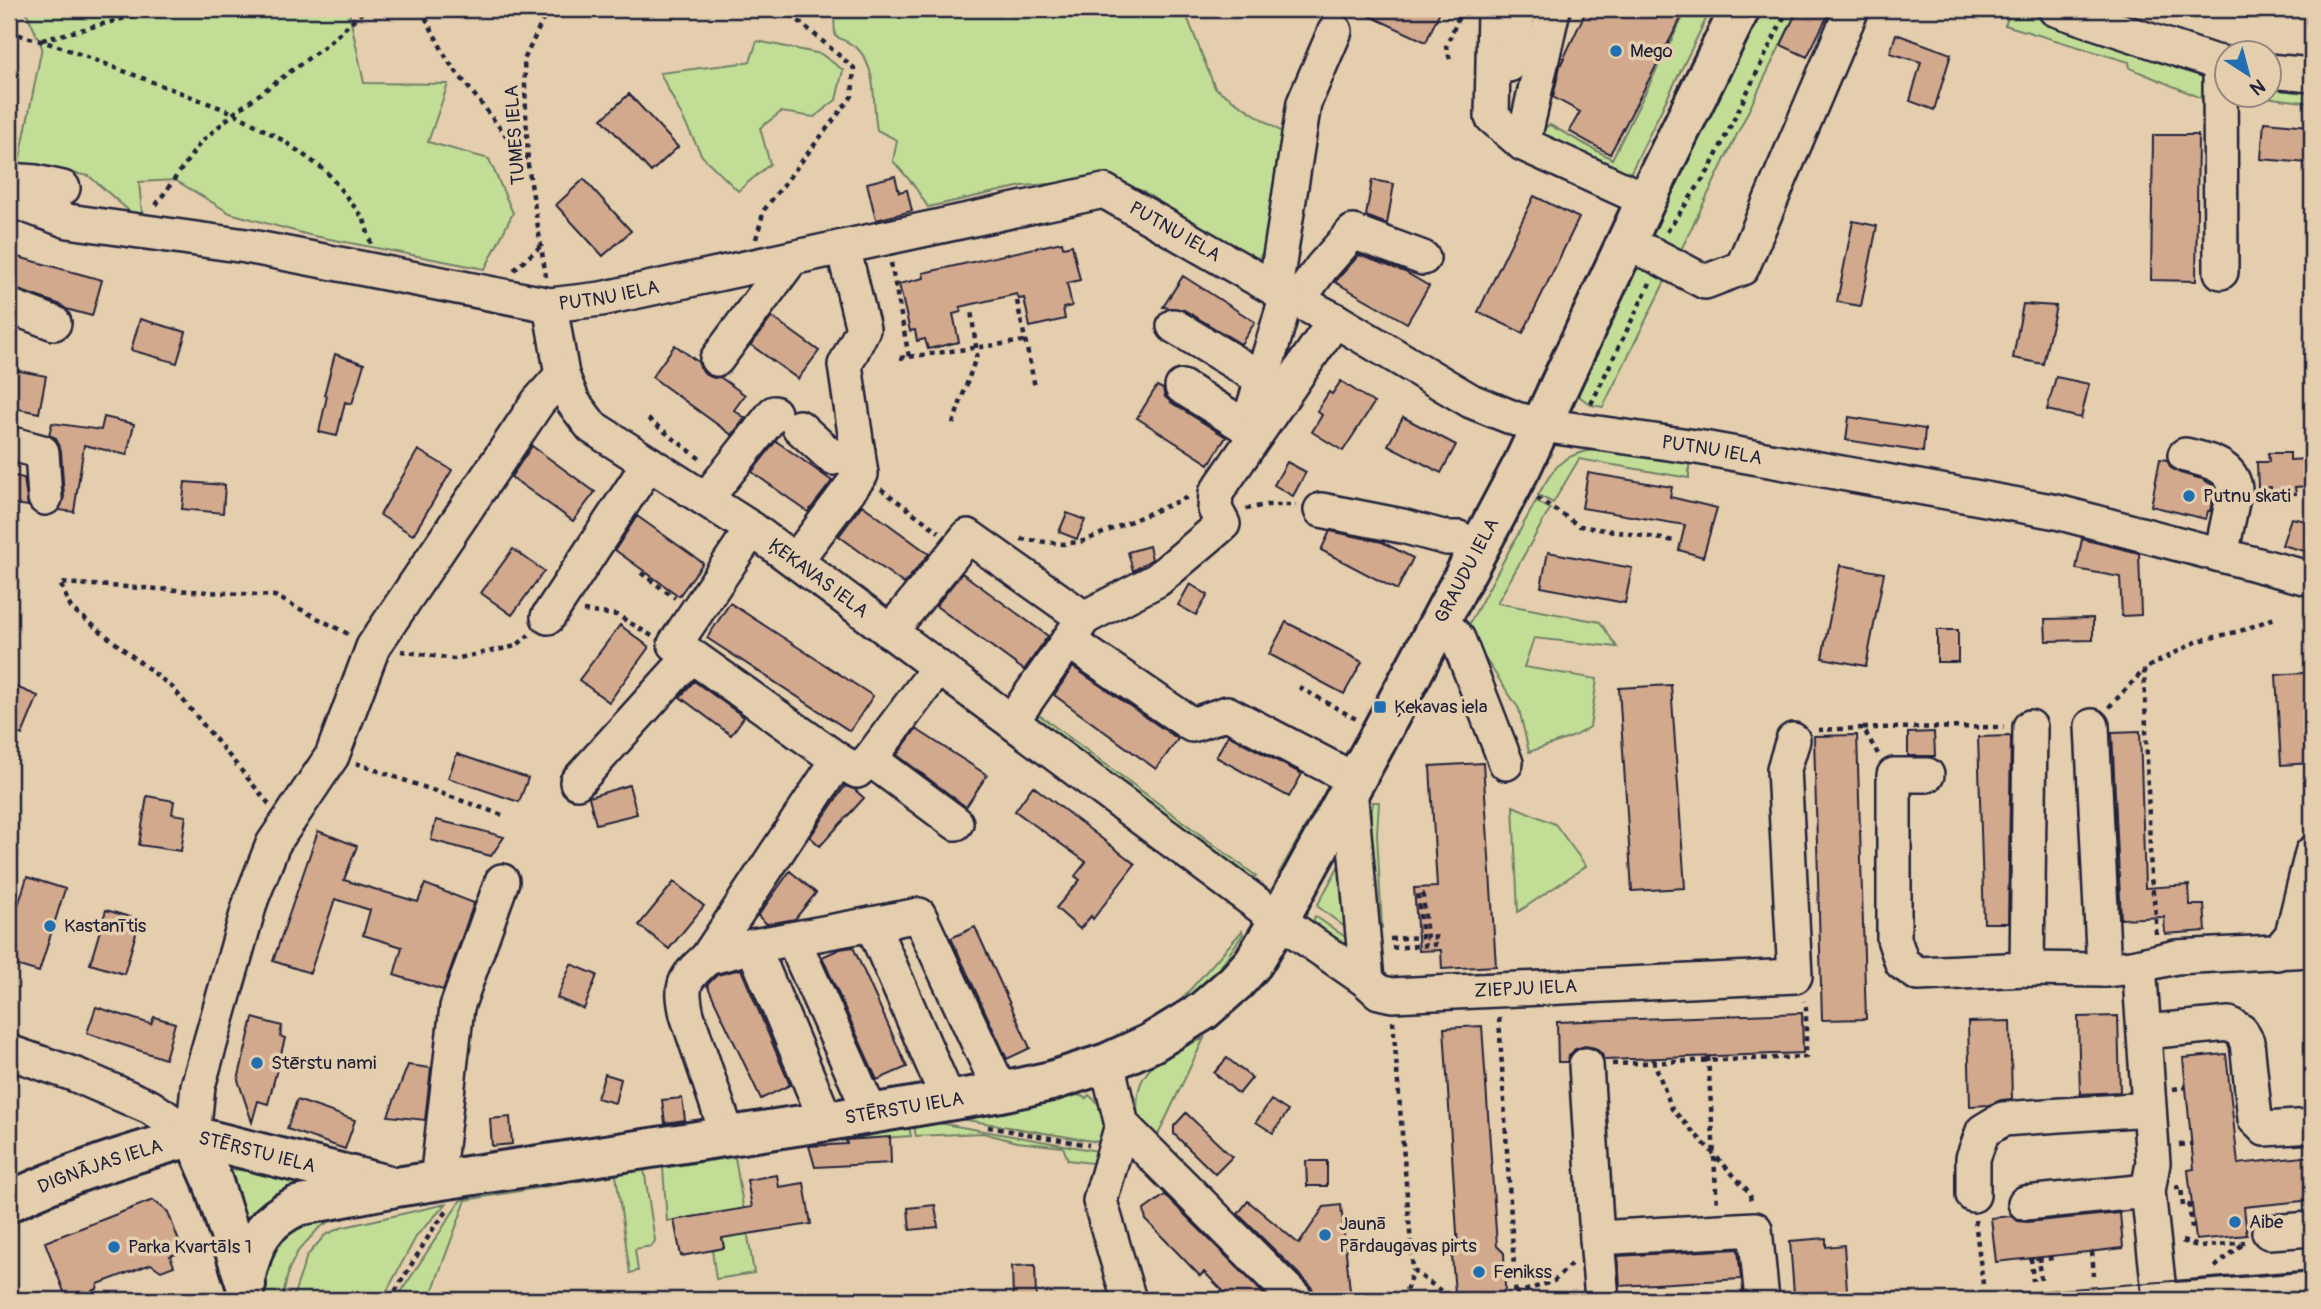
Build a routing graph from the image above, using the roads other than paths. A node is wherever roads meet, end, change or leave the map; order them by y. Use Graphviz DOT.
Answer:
graph roads {
  1 [pos="1493,9"];
  2 [pos="1519,9"];
  3 [pos="1545,9"];
  4 [pos="1740,9"];
  5 [pos="1852,9"];
  6 [pos="2055,9"];
  7 [pos="1335,32"];
  8 [pos="2212,59"];
  9 [pos="2282,72"];
  10 [pos="2312,75"];
  11 [pos="2223,108"];
  12 [pos="1511,134"];
  13 [pos="9,180"];
  14 [pos="64,188"];
  15 [pos="9,199"];
  16 [pos="1646,200"];
  17 [pos="843,247"];
  18 [pos="1640,250"];
  19 [pos="792,258"];
  20 [pos="1423,258"];
  21 [pos="2221,272"];
  22 [pos="1287,295"];
  23 [pos="550,305"];
  24 [pos="9,306"];
  25 [pos="1335,320"];
  26 [pos="54,323"];
  27 [pos="1174,326"];
  28 [pos="717,359"];
  29 [pos="562,375"];
  30 [pos="1262,379"];
  31 [pos="1182,387"];
  32 [pos="1542,425"];
  33 [pos="1248,428"];
  34 [pos="9,443"];
  35 [pos="2185,455"];
  36 [pos="649,463"];
  37 [pos="860,463"];
  38 [pos="1220,472"];
  39 [pos="45,498"];
  40 [pos="706,499"];
  41 [pos="1321,510"];
  42 [pos="752,529"];
  43 [pos="1478,548"];
  44 [pos="2221,555"];
  45 [pos="796,560"];
  46 [pos="2312,579"];
  47 [pos="551,612"];
  48 [pos="1440,619"];
  49 [pos="1077,629"];
  50 [pos="890,632"];
  51 [pos="689,635"];
  52 [pos="938,668"];
  53 [pos="1012,721"];
  54 [pos="2092,726"];
  55 [pos="2030,727"];
  56 [pos="1805,735"];
  57 [pos="854,760"];
  58 [pos="1506,763"];
  59 [pos="1927,775"];
  60 [pos="577,782"];
  61 [pos="1353,784"];
  62 [pos="956,823"];
  63 [pos="2308,843"];
  64 [pos="502,881"];
  65 [pos="1279,920"];
  66 [pos="872,924"];
  67 [pos="793,939"];
  68 [pos="753,946"];
  69 [pos="2312,950"];
  70 [pos="2277,953"];
  71 [pos="707,958"];
  72 [pos="2027,969"];
  73 [pos="2118,969"];
  74 [pos="1379,988"];
  75 [pos="2144,1032"];
  76 [pos="9,1052"];
  77 [pos="1107,1063"];
  78 [pos="1586,1065"];
  79 [pos="1001,1092"];
  80 [pos="2149,1109"];
  81 [pos="871,1114"];
  82 [pos="965,1114"];
  83 [pos="828,1121"];
  84 [pos="2312,1126"];
  85 [pos="193,1136"];
  86 [pos="731,1136"];
  87 [pos="1118,1137"];
  88 [pos="396,1187"];
  89 [pos="444,1194"];
  90 [pos="1973,1195"];
  91 [pos="9,1202"];
  92 [pos="2025,1203"];
  93 [pos="2150,1207"];
  94 [pos="2312,1229"];
  95 [pos="2256,1236"];
  96 [pos="1597,1238"];
  97 [pos="2312,1289"];
  98 [pos="248,1290"];
  99 [pos="1295,1297"];
  100 [pos="1129,1300"];
  101 [pos="1602,1300"];
  102 [pos="1762,1300"];
  103 [pos="2160,1300"];
  104 [pos="2171,1300"];
  1 -- 12 [label="street"];
  2 -- 12 [label="street"];
  3 -- 12 [label="street"];
  4 -- 16 [label="main road, GRAUDU IELA"];
  5 -- 18 [label="street"];
  6 -- 8 [label="street"];
  7 -- 22 [label="street"];
  9 -- 10 [label="street"];
  11 -- 21 [label="street"];
  12 -- 16 [label="street"];
  13 -- 14 [label="street"];
  15 -- 23 [label="street, PUTNU IELA"];
  16 -- 18 [label="main road, GRAUDU IELA"];
  17 -- 19 [label="street, PUTNU IELA"];
  17 -- 22 [label="street, PUTNU IELA"];
  17 -- 37 [label="street"];
  18 -- 32 [label="main road, GRAUDU IELA"];
  19 -- 23 [label="street, PUTNU IELA"];
  19 -- 28 [label="street"];
  20 -- 22 [label="street"];
  22 -- 25 [label="street, PUTNU IELA"];
  22 -- 30 [label="street"];
  23 -- 29 [label="street, ĶEKAVAS IELA"];
  24 -- 26 [label="street"];
  25 -- 32 [label="street, PUTNU IELA"];
  25 -- 49 [label="street"];
  27 -- 30 [label="street"];
  29 -- 36 [label="street, ĶEKAVAS IELA"];
  29 -- 85 [label="street"];
  30 -- 33 [label="street"];
  31 -- 33 [label="street"];
  32 -- 43 [label="main road, GRAUDU IELA"];
  32 -- 44 [label="street, PUTNU IELA"];
  33 -- 38 [label="street"];
  34 -- 39 [label="street"];
  35 -- 44 [label="street"];
  36 -- 40 [label="street, ĶEKAVAS IELA"];
  36 -- 47 [label="street"];
  37 -- 40 [label="street"];
  37 -- 45 [label="street"];
  40 -- 42 [label="street, ĶEKAVAS IELA"];
  41 -- 43 [label="street"];
  42 -- 45 [label="street, ĶEKAVAS IELA"];
  42 -- 51 [label="street"];
  43 -- 48 [label="main road, GRAUDU IELA"];
  44 -- 46 [label="street, PUTNU IELA"];
  45 -- 50 [label="street, ĶEKAVAS IELA"];
  48 -- 58 [label="street"];
  48 -- 61 [label="main road, GRAUDU IELA"];
  49 -- 50 [label="street"];
  49 -- 53 [label="street"];
  49 -- 61 [label="street"];
  50 -- 52 [label="street, ĶEKAVAS IELA"];
  51 -- 57 [label="street"];
  51 -- 60 [label="street"];
  52 -- 53 [label="street, ĶEKAVAS IELA"];
  52 -- 57 [label="street"];
  53 -- 65 [label="street, ĶEKAVAS IELA"];
  54 -- 73 [label="street"];
  55 -- 72 [label="street"];
  56 -- 74 [label="street, ZIEPJU IELA"];
  57 -- 62 [label="street"];
  57 -- 71 [label="street"];
  59 -- 72 [label="street"];
  61 -- 65 [label="main road, GRAUDU IELA"];
  61 -- 74 [label="street"];
  63 -- 70 [label="street"];
  64 -- 89 [label="street"];
  65 -- 74 [label="street"];
  65 -- 77 [label="main road, GRAUDU IELA"];
  66 -- 67 [label="street"];
  66 -- 79 [label="street"];
  66 -- 82 [label="street"];
  67 -- 68 [label="street"];
  67 -- 81 [label="street"];
  68 -- 71 [label="street"];
  68 -- 83 [label="street"];
  69 -- 70 [label="street"];
  70 -- 73 [label="street"];
  71 -- 86 [label="street"];
  72 -- 73 [label="street"];
  73 -- 75 [label="street"];
  75 -- 80 [label="street"];
  75 -- 84 [label="street"];
  76 -- 85 [label="street, STĒRSTU IELA"];
  77 -- 79 [label="main road, STĒRSTU IELA"];
  77 -- 87 [label="street"];
  78 -- 96 [label="street"];
  79 -- 82 [label="main road, STĒRSTU IELA"];
  80 -- 90 [label="street"];
  80 -- 93 [label="street"];
  81 -- 82 [label="main road, STĒRSTU IELA"];
  81 -- 83 [label="main road, STĒRSTU IELA"];
  83 -- 86 [label="main road, STĒRSTU IELA"];
  85 -- 88 [label="main road, STĒRSTU IELA"];
  85 -- 91 [label="main road, DIGNĀJAS IELA"];
  85 -- 98 [label="main road"];
  86 -- 89 [label="main road, STĒRSTU IELA"];
  87 -- 99 [label="street"];
  87 -- 100 [label="street"];
  88 -- 89 [label="main road, STĒRSTU IELA"];
  88 -- 98 [label="main road, STĒRSTU IELA"];
  92 -- 93 [label="street"];
  93 -- 103 [label="street"];
  94 -- 95 [label="street"];
  96 -- 101 [label="street"];
  96 -- 102 [label="street"];
  97 -- 104 [label="street"];
}
